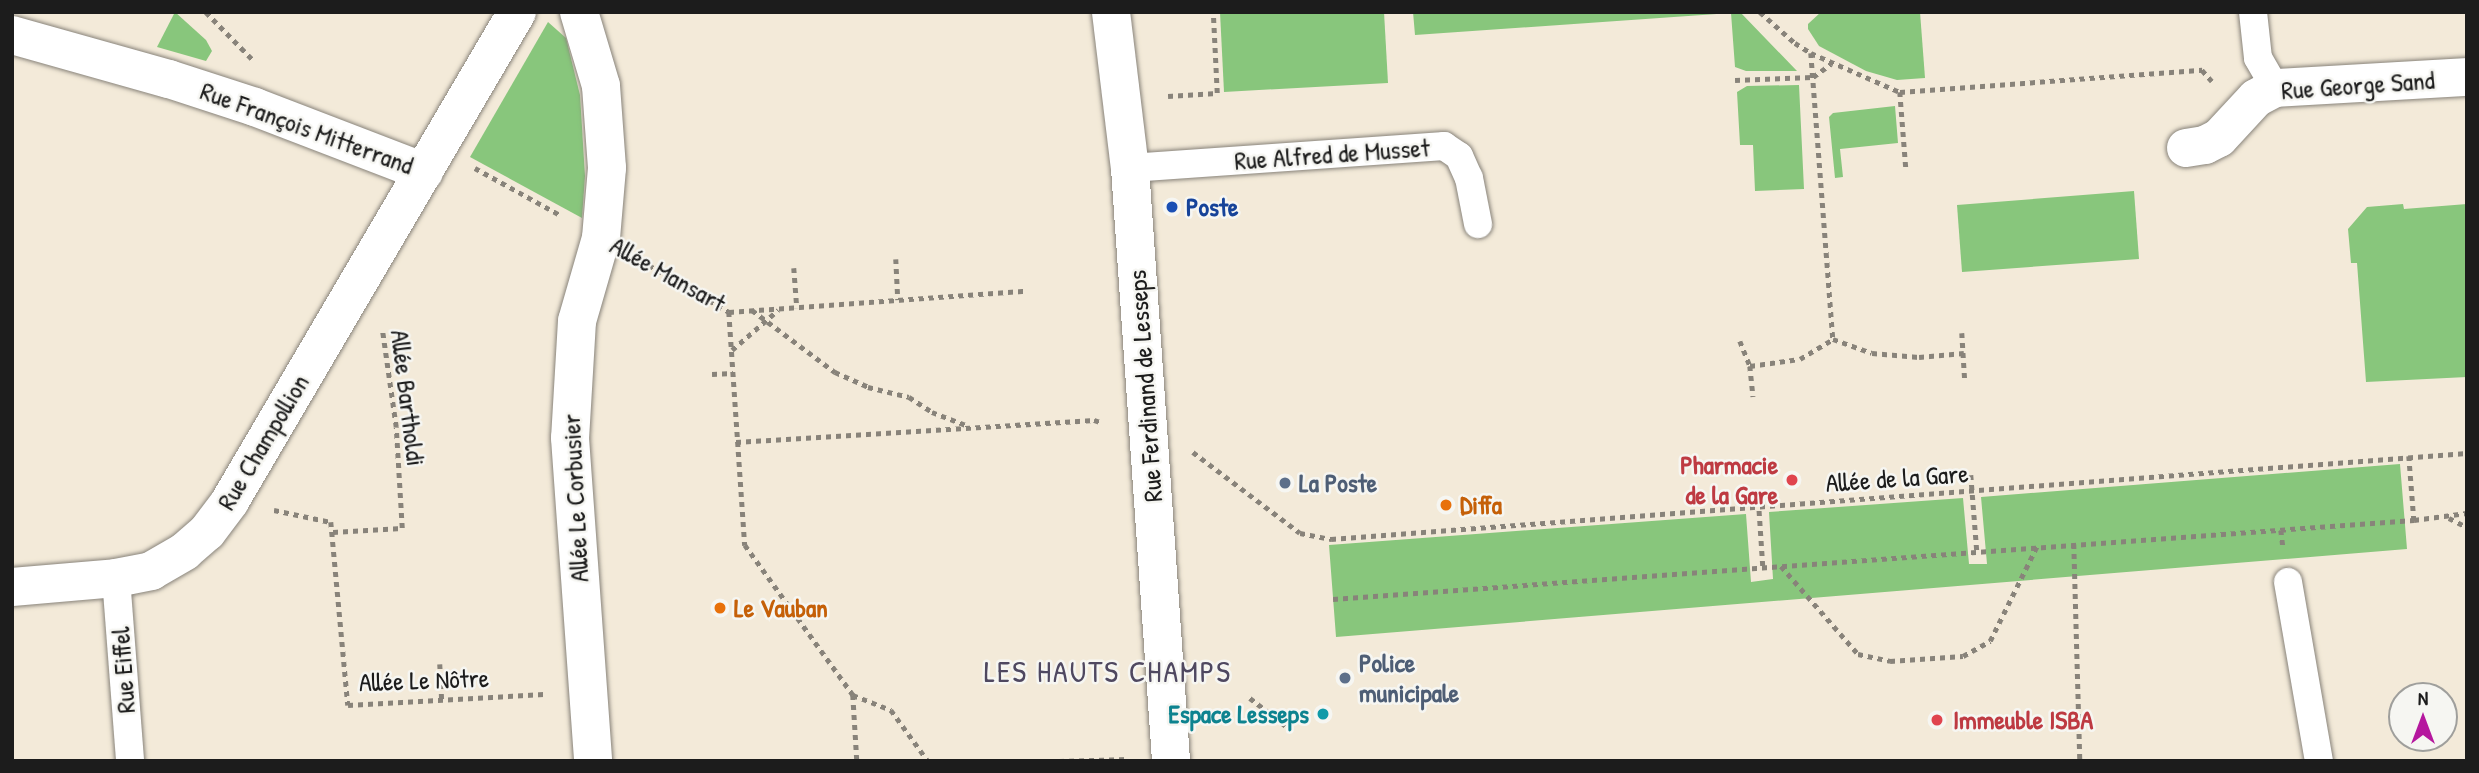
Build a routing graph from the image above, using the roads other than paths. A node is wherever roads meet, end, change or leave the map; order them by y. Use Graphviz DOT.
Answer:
graph roads {
  1 [pos="517,12"];
  2 [pos="579,12"];
  3 [pos="1111,12"];
  4 [pos="2253,12"];
  5 [pos="12,35"];
  6 [pos="2467,76"];
  7 [pos="2275,88"];
  8 [pos="2186,148"];
  9 [pos="431,159"];
  10 [pos="1130,168"];
  11 [pos="1478,224"];
  12 [pos="601,238"];
  13 [pos="116,579"];
  14 [pos="2288,582"];
  15 [pos="12,587"];
  16 [pos="1156,760"];
  17 [pos="130,761"];
  18 [pos="593,761"];
  19 [pos="2319,761"];
  1 -- 9 [label="street, Rue François Mitterrand"];
  2 -- 12 [label="street, Allée Mansart"];
  3 -- 10 [label="street, Rue Ferdinand de Lesseps"];
  4 -- 7 [label="lane"];
  5 -- 9 [label="street, Rue François Mitterrand"];
  6 -- 7 [label="street, Rue George Sand"];
  7 -- 8 [label="street, Rue George Sand"];
  9 -- 13 [label="street, Rue Champollion"];
  10 -- 11 [label="lane, Rue Alfred de Musset"];
  10 -- 16 [label="street, Rue Ferdinand de Lesseps"];
  12 -- 18 [label="street, Allée Le Corbusier"];
  13 -- 15 [label="street, Rue Champollion"];
  13 -- 17 [label="lane, Rue Eiffel"];
  14 -- 19 [label="lane"];
}
